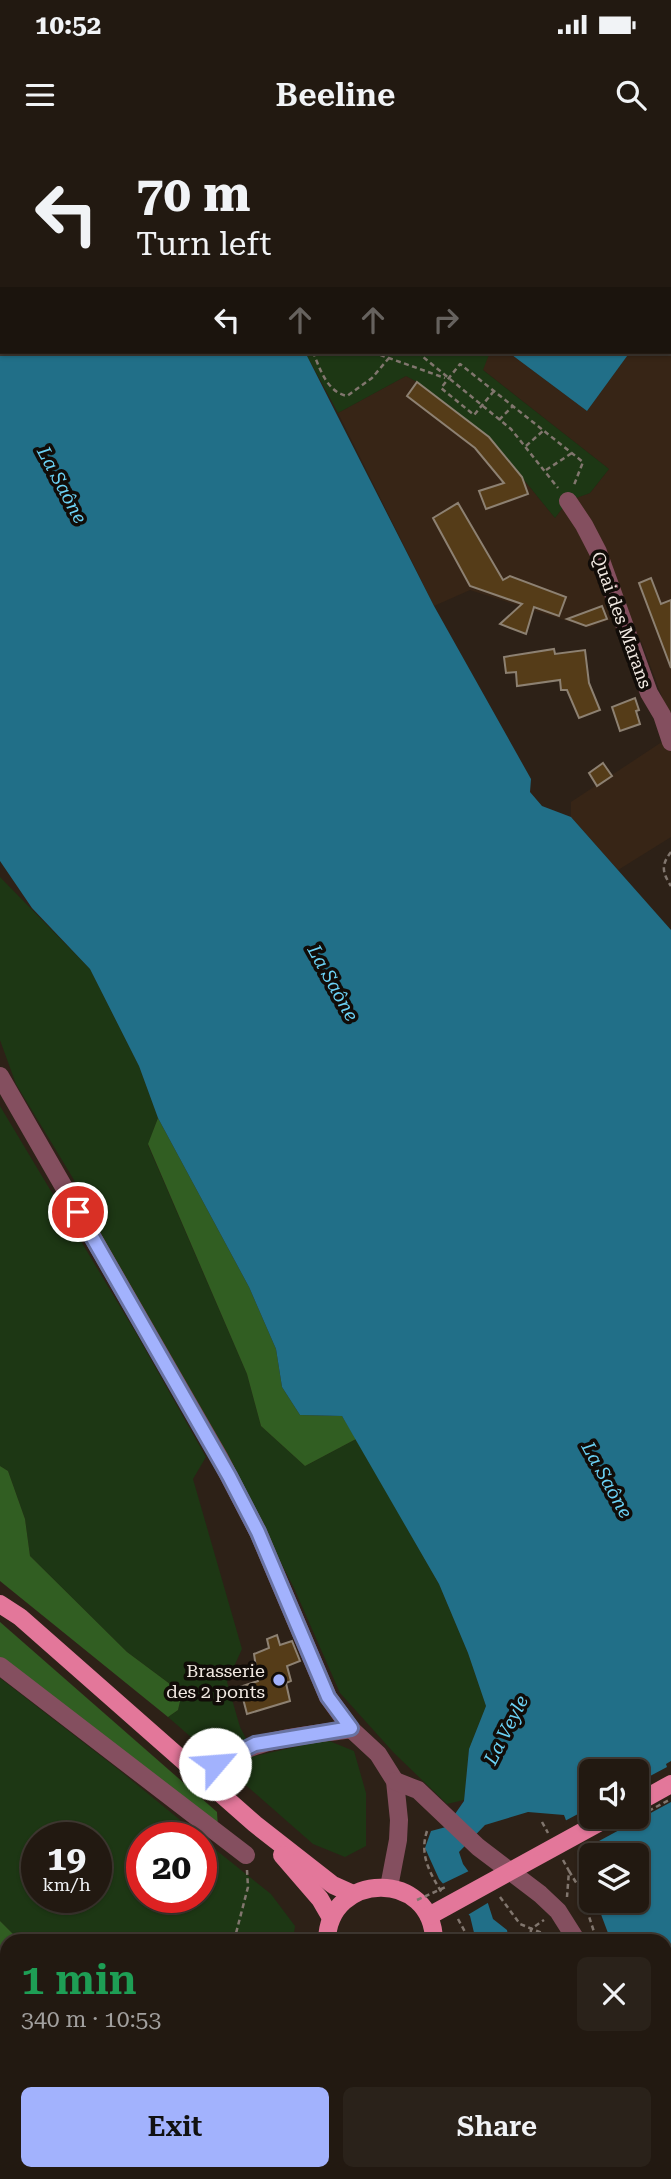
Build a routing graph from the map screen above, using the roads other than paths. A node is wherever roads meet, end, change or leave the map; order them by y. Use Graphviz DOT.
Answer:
graph roads {
  1 [pos="568,501"];
  2 [pos="667,714"];
  3 [pos="671,742"];
  4 [pos="0,1076"];
  5 [pos="0,1604"];
  6 [pos="0,1667"];
  7 [pos="351,1728"];
  8 [pos="202,1777"];
  9 [pos="395,1781"];
  10 [pos="671,1784"];
  11 [pos="649,1796"];
  12 [pos="254,1824"];
  13 [pos="587,1829"];
  14 [pos="246,1855"];
  15 [pos="389,1887"];
  16 [pos="353,1894"];
  17 [pos="429,1916"];
  18 [pos="331,1918"];
  19 [pos="328,1934"];
  20 [pos="434,1934"];
  21 [pos="573,1934"];
  1 -- 2 [label="street, Quai des Marans"];
  2 -- 3 [label="street, Quai des Marans"];
  4 -- 7 [label="street"];
  5 -- 8 [label="main road"];
  6 -- 14 [label="street"];
  7 -- 8 [label="street"];
  7 -- 9 [label="street"];
  8 -- 12 [label="main road"];
  9 -- 15 [label="street"];
  9 -- 21 [label="street"];
  10 -- 11 [label="main road"];
  12 -- 16 [label="main road"];
  12 -- 18 [label="main road"];
  13 -- 17 [label="main road, bridge"];
  15 -- 16 [label="main road"];
  15 -- 17 [label="main road"];
  16 -- 18 [label="main road"];
  17 -- 20 [label="main road"];
  18 -- 19 [label="main road"];
}
